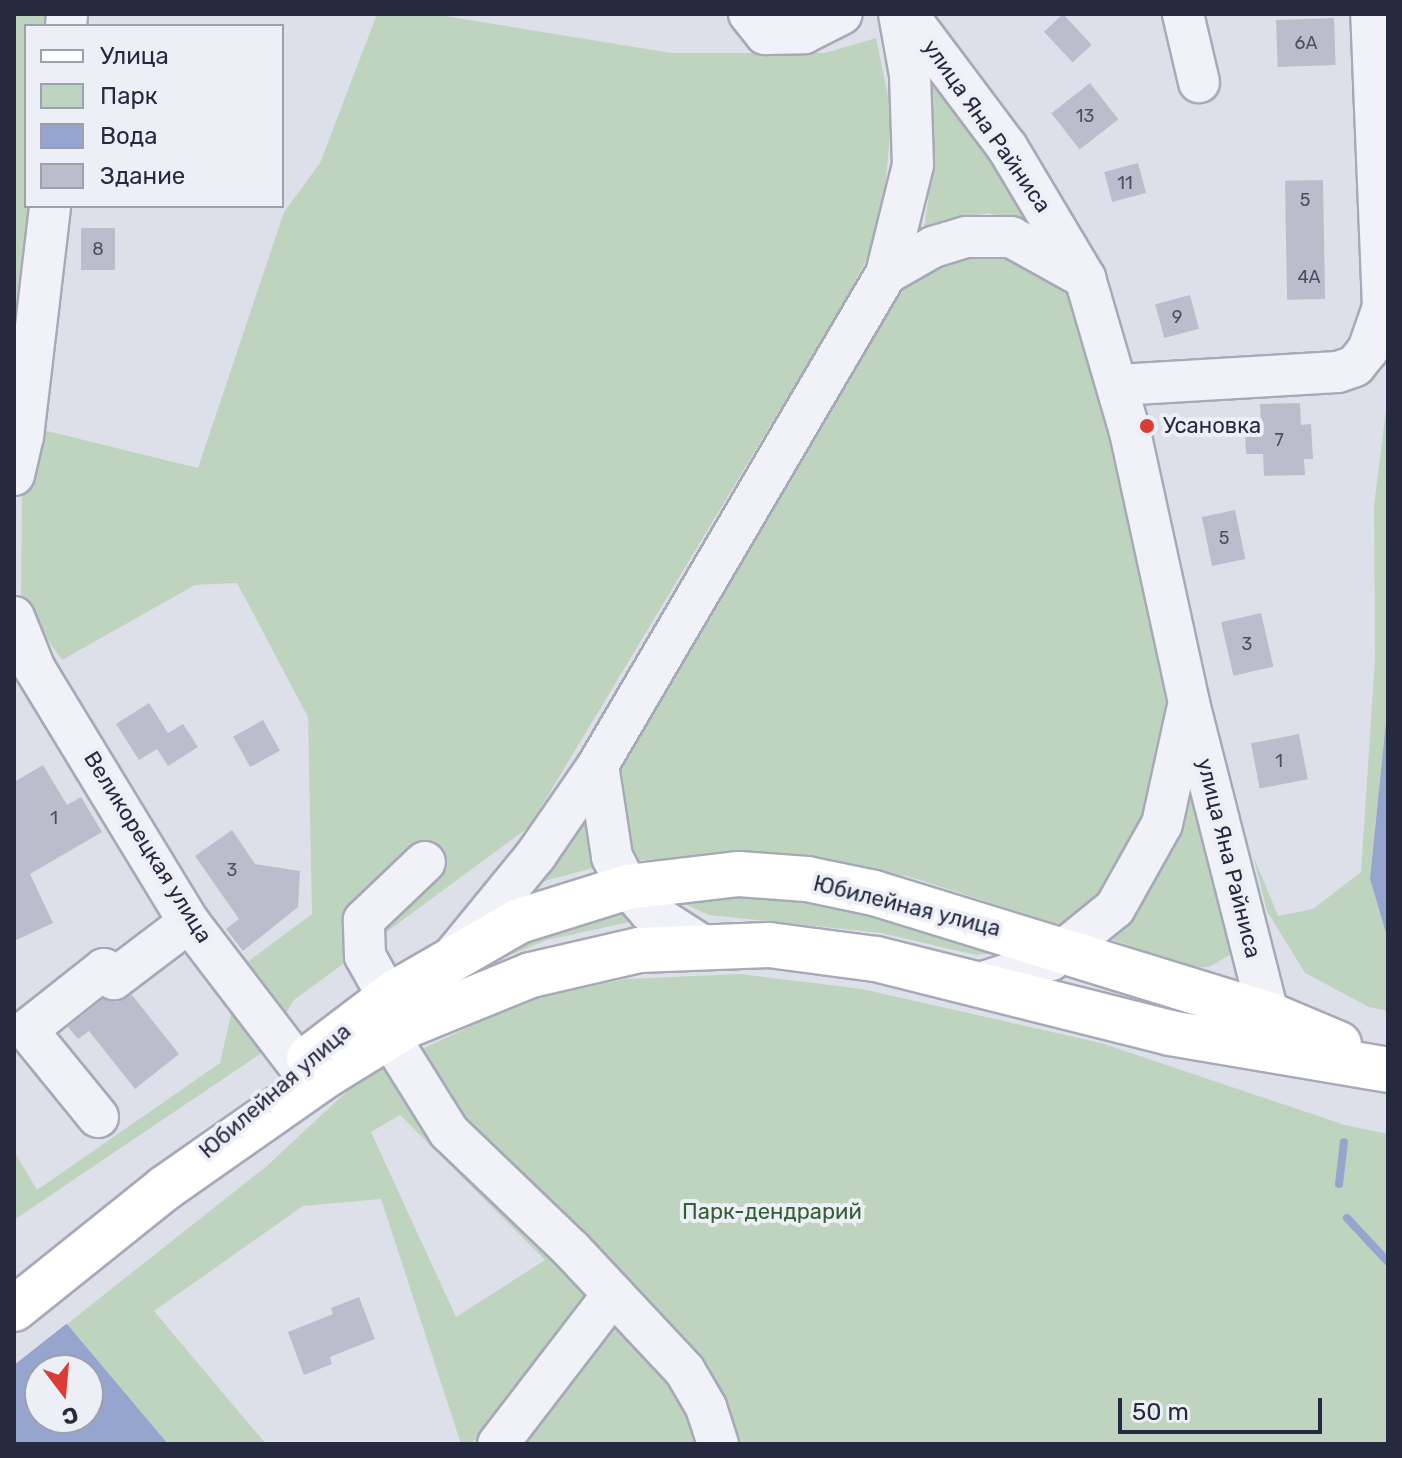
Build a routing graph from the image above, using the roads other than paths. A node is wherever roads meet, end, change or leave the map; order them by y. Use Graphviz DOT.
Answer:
graph roads {
  1 [pos="749,14"];
  2 [pos="842,14"];
  3 [pos="899,14"];
  4 [pos="907,14"];
  5 [pos="1183,14"];
  6 [pos="1371,14"];
  7 [pos="1199,82"];
  8 [pos="50,208"];
  9 [pos="886,274"];
  10 [pos="1085,278"];
  11 [pos="1118,385"];
  12 [pos="14,475"];
  13 [pos="14,617"];
  14 [pos="1189,703"];
  15 [pos="598,765"];
  16 [pos="425,862"];
  17 [pos="628,887"];
  18 [pos="189,922"];
  19 [pos="700,944"];
  20 [pos="1069,950"];
  21 [pos="455,954"];
  22 [pos="983,982"];
  23 [pos="1268,1014"];
  24 [pos="388,1017"];
  25 [pos="299,1066"];
  26 [pos="1388,1068"];
  27 [pos="98,1117"];
  28 [pos="165,1188"];
  29 [pos="613,1294"];
  30 [pos="14,1309"];
  31 [pos="498,1444"];
  32 [pos="718,1444"];
  1 -- 2 [label="street"];
  3 -- 9 [label="street"];
  4 -- 10 [label="street, улица Яна Райниса"];
  5 -- 7 [label="street"];
  6 -- 11 [label="street"];
  8 -- 12 [label="street"];
  9 -- 10 [label="street"];
  9 -- 15 [label="street"];
  10 -- 11 [label="street, улица Яна Райниса"];
  11 -- 14 [label="street, улица Яна Райниса"];
  13 -- 18 [label="street, Великорецкая улица"];
  14 -- 20 [label="street, улица Яна Райниса"];
  14 -- 23 [label="street, улица Яна Райниса"];
  15 -- 17 [label="street"];
  15 -- 21 [label="street"];
  16 -- 24 [label="street"];
  17 -- 19 [label="street"];
  17 -- 20 [label="main road, Юбилейная улица"];
  17 -- 21 [label="main road, Юбилейная улица"];
  18 -- 25 [label="street, Великорецкая улица"];
  18 -- 27 [label="street"];
  19 -- 22 [label="main road, Юбилейная улица"];
  19 -- 24 [label="main road, Юбилейная улица"];
  20 -- 22 [label="street, улица Яна Райниса"];
  20 -- 23 [label="main road, Юбилейная улица"];
  21 -- 24 [label="main road, Юбилейная улица"];
  22 -- 26 [label="main road, Юбилейная улица"];
  23 -- 26 [label="main road, Юбилейная улица"];
  24 -- 25 [label="main road, Юбилейная улица"];
  24 -- 28 [label="main road, Юбилейная улица"];
  24 -- 29 [label="street"];
  25 -- 28 [label="main road, Юбилейная улица"];
  28 -- 30 [label="main road, Юбилейная улица"];
  29 -- 31 [label="street"];
  29 -- 32 [label="street"];
}
